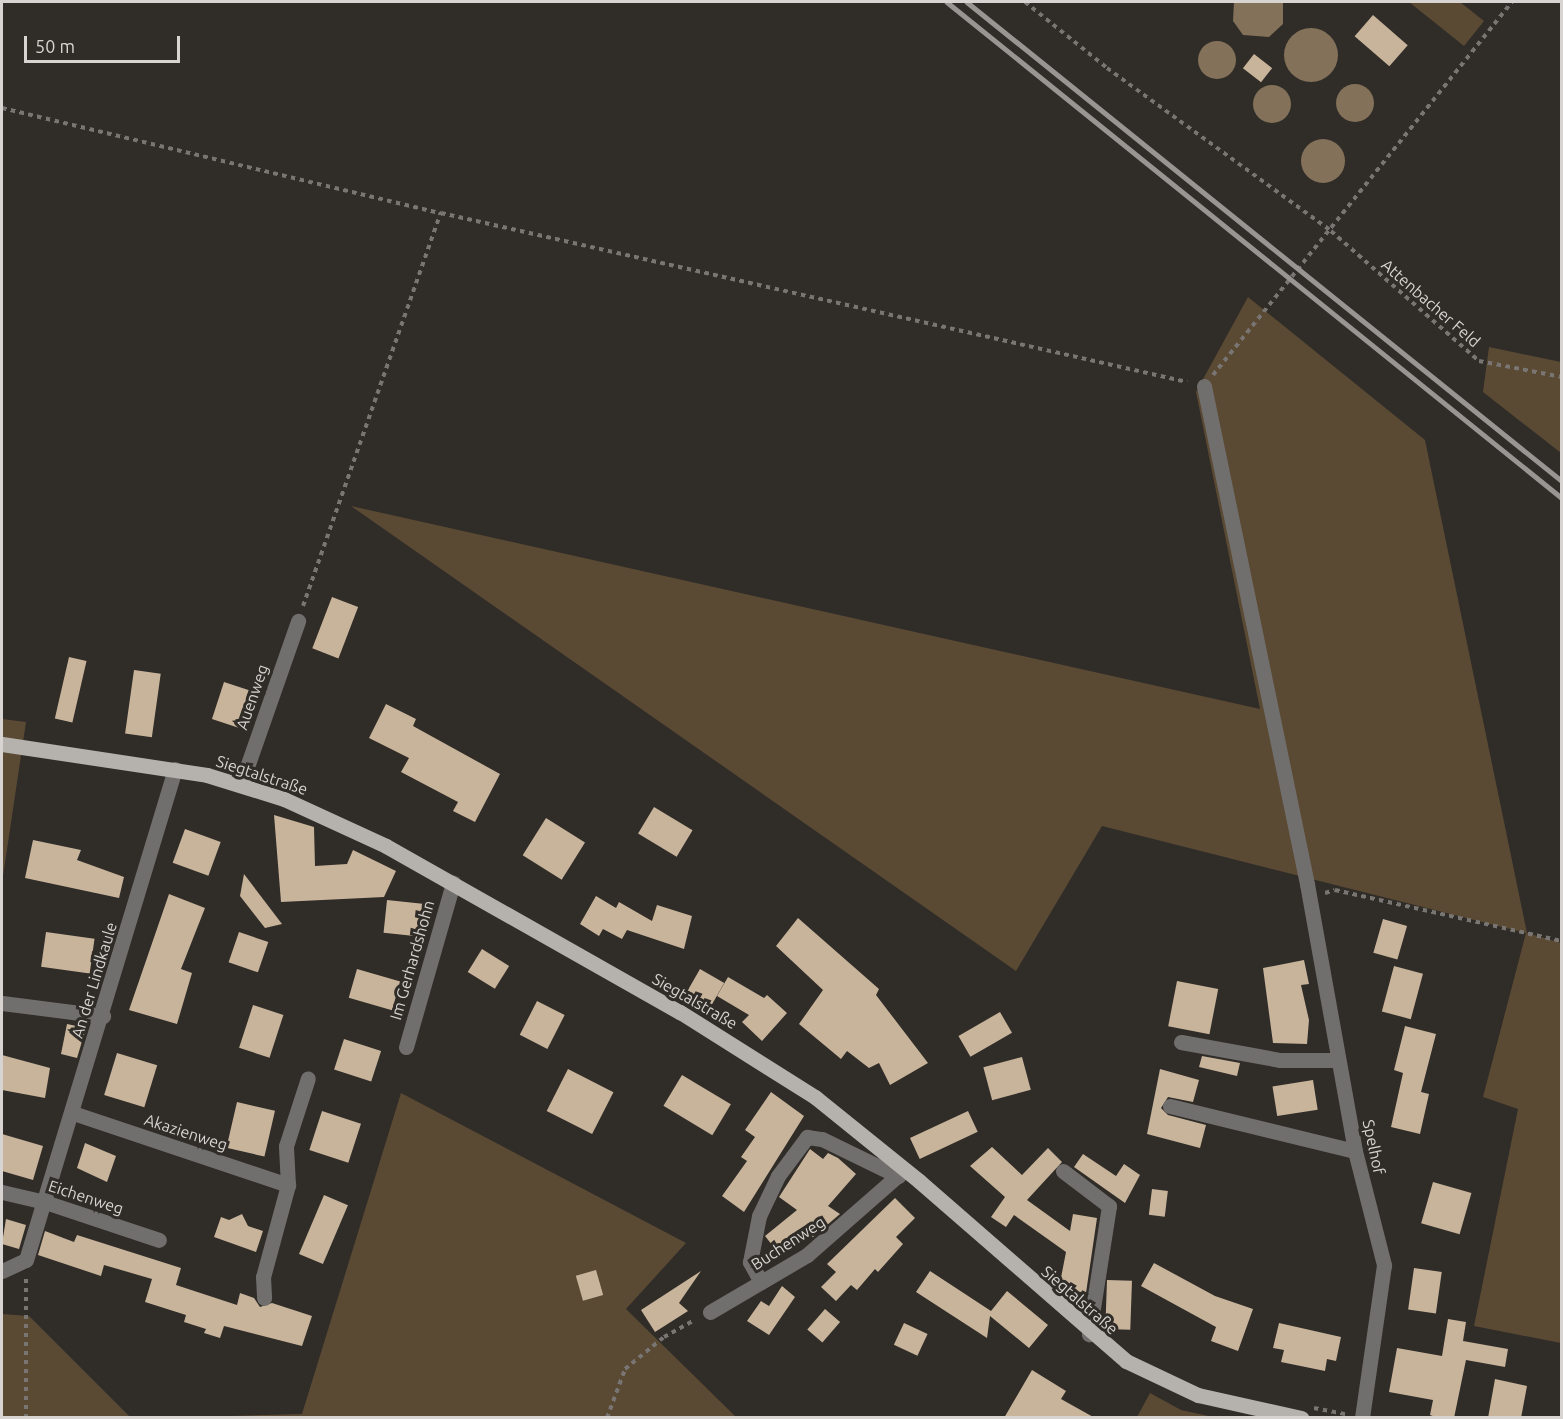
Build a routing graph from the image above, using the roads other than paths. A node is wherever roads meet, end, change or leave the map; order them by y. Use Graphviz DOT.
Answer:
graph roads {
  1 [pos="1204,386"];
  2 [pos="298,621"];
  3 [pos="2,744"];
  4 [pos="175,769"];
  5 [pos="241,784"];
  6 [pos="453,883"];
  7 [pos="2,1003"];
  8 [pos="103,1016"];
  9 [pos="1181,1042"];
  10 [pos="406,1047"];
  11 [pos="1338,1060"];
  12 [pos="308,1078"];
  13 [pos="1170,1106"];
  14 [pos="73,1113"];
  15 [pos="1355,1151"];
  16 [pos="1063,1171"];
  17 [pos="901,1173"];
  18 [pos="288,1185"];
  19 [pos="2,1192"];
  20 [pos="45,1202"];
  21 [pos="159,1240"];
  22 [pos="2,1271"];
  23 [pos="761,1282"];
  24 [pos="264,1298"];
  25 [pos="710,1312"];
  26 [pos="1089,1334"];
  27 [pos="1303,1412"];
  28 [pos="1265,1414"];
  29 [pos="1356,1416"];
  1 -- 11 [label="street, Spelhof"];
  2 -- 5 [label="street, Auenweg"];
  3 -- 4 [label="main road, Siegtalstraße"];
  4 -- 5 [label="main road, Siegtalstraße"];
  4 -- 8 [label="street, An der Lindkaule"];
  5 -- 6 [label="main road, Siegtalstraße"];
  6 -- 10 [label="street, Im Gerhardshohn"];
  6 -- 17 [label="main road, Siegtalstraße"];
  7 -- 8 [label="street"];
  8 -- 14 [label="street, An der Lindkaule"];
  9 -- 11 [label="street"];
  11 -- 15 [label="street, Spelhof"];
  12 -- 18 [label="street"];
  13 -- 15 [label="street"];
  14 -- 18 [label="street, Akazienweg"];
  14 -- 20 [label="street, An der Lindkaule"];
  15 -- 29 [label="street, Spelhof"];
  16 -- 26 [label="street"];
  17 -- 23 [label="street, Buchenweg"];
  17 -- 23 [label="street"];
  17 -- 26 [label="main road, Siegtalstraße"];
  18 -- 24 [label="street"];
  19 -- 20 [label="street, Eichenweg"];
  20 -- 21 [label="street, Eichenweg"];
  20 -- 22 [label="street, An der Lindkaule"];
  23 -- 25 [label="street, Buchenweg"];
  26 -- 28 [label="main road, Siegtalstraße"];
  27 -- 28 [label="main road, Siegtalstraße"];
}
